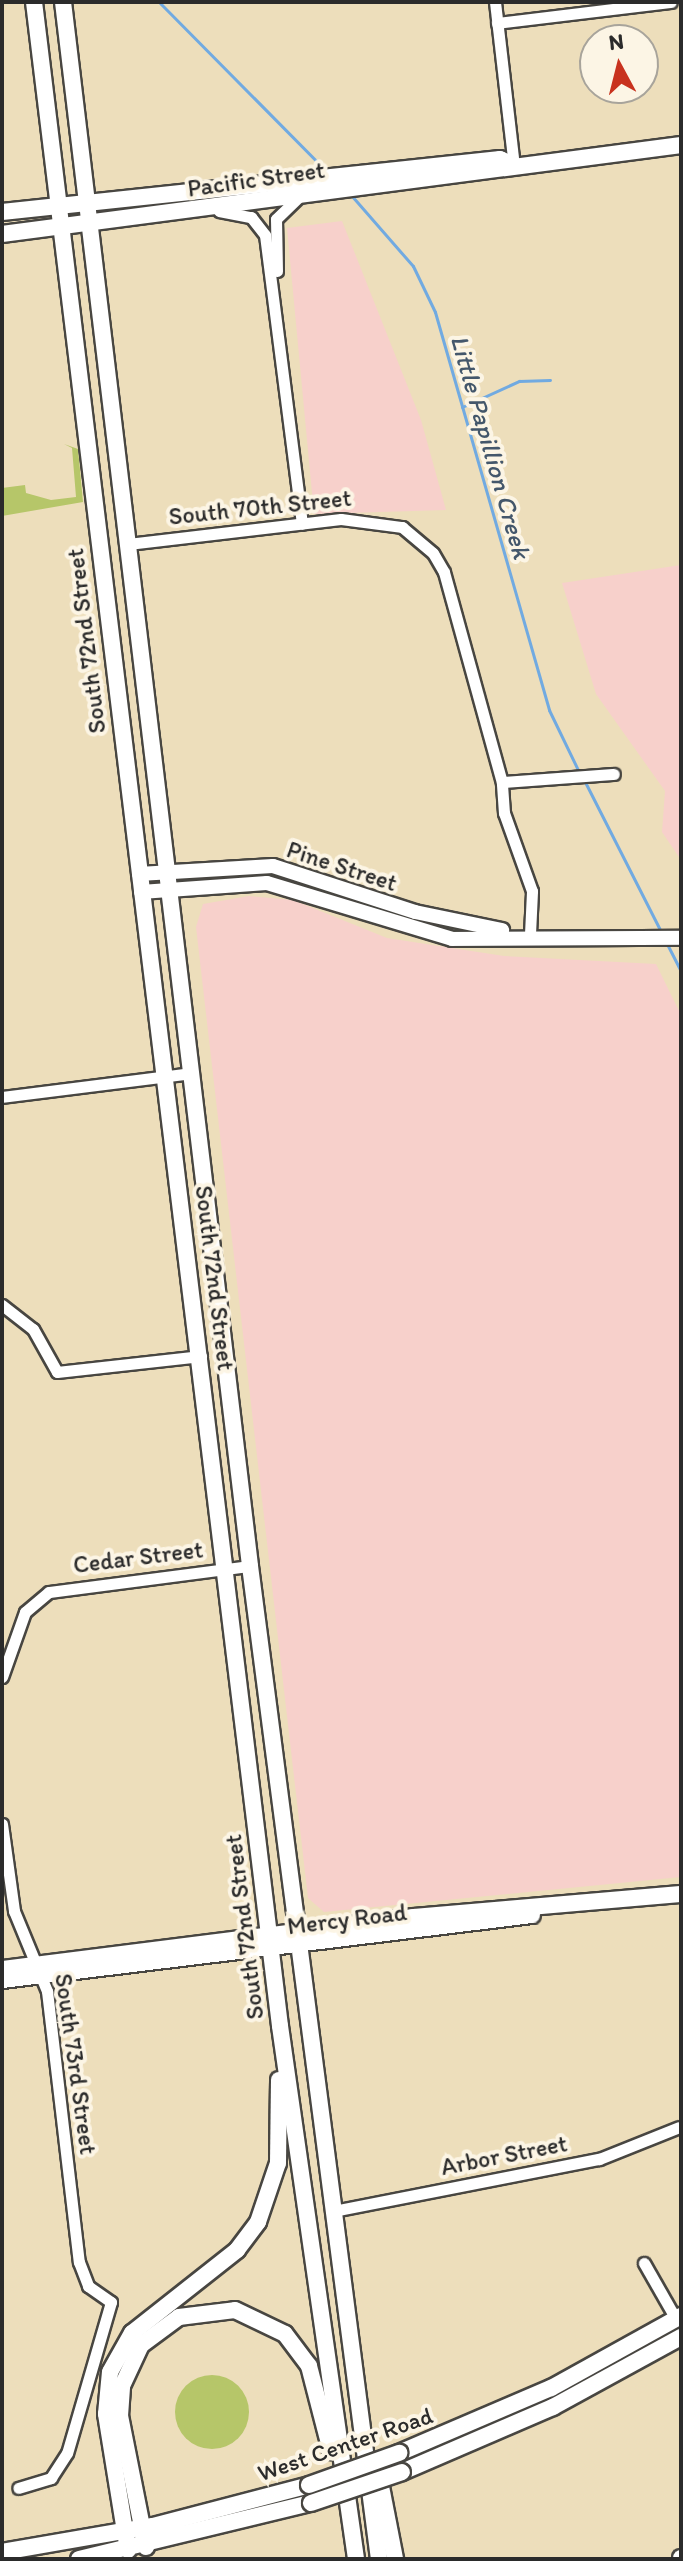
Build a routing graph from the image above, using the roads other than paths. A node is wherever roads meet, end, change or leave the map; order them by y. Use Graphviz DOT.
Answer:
graph roads {
  1 [pos="34,2"];
  2 [pos="63,2"];
  3 [pos="495,2"];
  4 [pos="671,2"];
  5 [pos="497,23"];
  6 [pos="681,145"];
  7 [pos="514,165"];
  8 [pos="315,194"];
  9 [pos="86,203"];
  10 [pos="58,206"];
  11 [pos="218,211"];
  12 [pos="2,212"];
  13 [pos="89,225"];
  14 [pos="61,228"];
  15 [pos="2,234"];
  16 [pos="277,296"];
  17 [pos="302,524"];
  18 [pos="128,544"];
  19 [pos="614,774"];
  20 [pos="502,782"];
  21 [pos="169,872"];
  22 [pos="139,874"];
  23 [pos="171,890"];
  24 [pos="141,892"];
  25 [pos="530,934"];
  26 [pos="681,938"];
  27 [pos="192,1073"];
  28 [pos="164,1076"];
  29 [pos="2,1097"];
  30 [pos="2,1305"];
  31 [pos="201,1356"];
  32 [pos="250,1566"];
  33 [pos="227,1568"];
  34 [pos="2,1677"];
  35 [pos="2,1824"];
  36 [pos="3,1842"];
  37 [pos="681,1894"];
  38 [pos="553,1909"];
  39 [pos="297,1931"];
  40 [pos="270,1943"];
  41 [pos="299,1949"];
  42 [pos="2,1969"];
  43 [pos="42,1971"];
  44 [pos="2,1980"];
  45 [pos="280,2026"];
  46 [pos="679,2127"];
  47 [pos="333,2211"];
  48 [pos="644,2263"];
  49 [pos="342,2285"];
  50 [pos="679,2319"];
  51 [pos="680,2342"];
  52 [pos="18,2488"];
  53 [pos="134,2530"];
  54 [pos="146,2547"];
  55 [pos="128,2550"];
  56 [pos="2,2552"];
  57 [pos="79,2559"];
  58 [pos="354,2559"];
  59 [pos="379,2559"];
  60 [pos="395,2559"];
  1 -- 10 [label="main road, South 72nd Street"];
  2 -- 9 [label="main road, South 72nd Street"];
  3 -- 5 [label="street"];
  4 -- 5 [label="street"];
  5 -- 7 [label="street"];
  6 -- 7 [label="main road, Pacific Street"];
  7 -- 8 [label="main road, Pacific Street"];
  7 -- 9 [label="main road, Pacific Street"];
  8 -- 11 [label="main road, Pacific Street"];
  8 -- 16 [label="street"];
  9 -- 10 [label="main road, Pacific Street"];
  9 -- 13 [label="main road, South 72nd Street"];
  10 -- 12 [label="main road, Pacific Street"];
  10 -- 14 [label="main road, South 72nd Street"];
  11 -- 13 [label="main road, Pacific Street"];
  11 -- 16 [label="street"];
  13 -- 14 [label="main road, Pacific Street"];
  13 -- 18 [label="main road, South 72nd Street"];
  14 -- 15 [label="main road, Pacific Street"];
  14 -- 22 [label="main road, South 72nd Street"];
  16 -- 17 [label="street"];
  17 -- 18 [label="street, South 70th Street"];
  17 -- 20 [label="street, South 70th Street"];
  18 -- 21 [label="main road, South 72nd Street"];
  19 -- 20 [label="street"];
  20 -- 25 [label="street, South 70th Street"];
  21 -- 22 [label="street, Pine Street"];
  21 -- 23 [label="main road, South 72nd Street"];
  21 -- 25 [label="street, Pine Street"];
  22 -- 24 [label="main road, South 72nd Street"];
  23 -- 24 [label="street, Pine Street"];
  23 -- 25 [label="street, Pine Street"];
  23 -- 27 [label="main road, South 72nd Street"];
  24 -- 28 [label="main road, South 72nd Street"];
  25 -- 26 [label="street, Pine Street"];
  27 -- 28 [label="street"];
  27 -- 32 [label="main road, South 72nd Street"];
  28 -- 29 [label="street"];
  28 -- 31 [label="main road, South 72nd Street"];
  30 -- 31 [label="street"];
  31 -- 33 [label="main road, South 72nd Street"];
  32 -- 33 [label="street, Cedar Street"];
  32 -- 39 [label="main road, South 72nd Street"];
  33 -- 34 [label="street, Cedar Street"];
  33 -- 40 [label="main road, South 72nd Street"];
  35 -- 36 [label="street, South 73rd Street"];
  36 -- 43 [label="street, South 73rd Street"];
  37 -- 38 [label="main road, Mercy Road"];
  38 -- 39 [label="main road, Mercy Road"];
  38 -- 41 [label="main road, Mercy Road"];
  39 -- 40 [label="main road, Mercy Road"];
  39 -- 41 [label="main road, South 72nd Street"];
  40 -- 41 [label="main road, Mercy Road"];
  40 -- 43 [label="main road, Mercy Road"];
  40 -- 45 [label="main road, South 72nd Street"];
  41 -- 47 [label="main road, South 72nd Street"];
  42 -- 43 [label="main road, Mercy Road"];
  43 -- 44 [label="main road, Mercy Road"];
  43 -- 52 [label="street, South 73rd Street"];
  45 -- 53 [label="main road"];
  45 -- 58 [label="main road, South 72nd Street"];
  46 -- 47 [label="street, Arbor Street"];
  47 -- 49 [label="main road, South 72nd Street"];
  48 -- 50 [label="street"];
  49 -- 59 [label="main road, South 72nd Street"];
  49 -- 60 [label="main road"];
  50 -- 51 [label="main road"];
  50 -- 53 [label="main road, West Center Road, bridge"];
  51 -- 54 [label="main road, West Center Road, bridge"];
  53 -- 54 [label="main road"];
  53 -- 55 [label="main road"];
  53 -- 56 [label="main road, West Center Road"];
  53 -- 58 [label="main road"];
  54 -- 55 [label="main road, West Center Road"];
  55 -- 57 [label="main road, West Center Road"];
}
